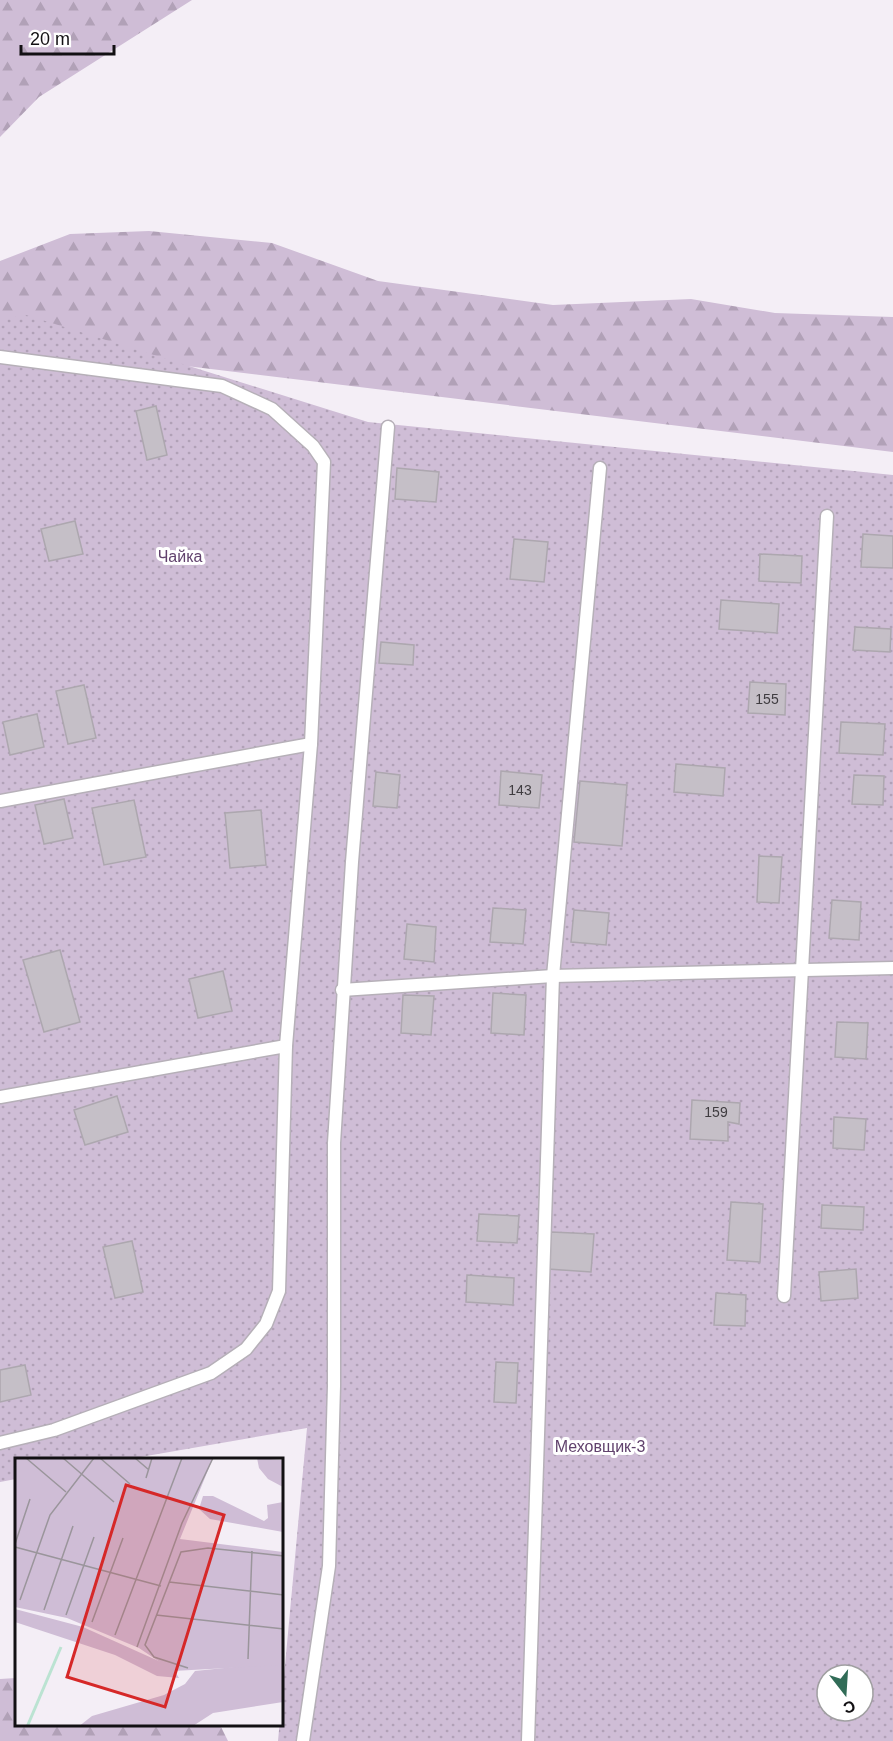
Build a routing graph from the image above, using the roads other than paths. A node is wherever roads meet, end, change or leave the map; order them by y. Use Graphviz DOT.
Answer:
graph roads {
  1 [pos="0,357"];
  2 [pos="388,427"];
  3 [pos="600,468"];
  4 [pos="826,516"];
  5 [pos="311,744"];
  6 [pos="0,801"];
  7 [pos="893,968"];
  8 [pos="803,970"];
  9 [pos="553,976"];
  10 [pos="342,990"];
  11 [pos="286,1046"];
  12 [pos="0,1097"];
  13 [pos="784,1296"];
  14 [pos="0,1443"];
  15 [pos="303,1741"];
  16 [pos="528,1741"];
  1 -- 5 [label="lane"];
  2 -- 10 [label="lane"];
  3 -- 9 [label="lane"];
  4 -- 8 [label="lane"];
  5 -- 6 [label="lane"];
  5 -- 11 [label="lane"];
  7 -- 8 [label="lane"];
  8 -- 9 [label="lane"];
  8 -- 13 [label="lane"];
  9 -- 10 [label="lane"];
  9 -- 16 [label="lane"];
  10 -- 15 [label="lane"];
  11 -- 12 [label="lane"];
  11 -- 14 [label="lane"];
}
